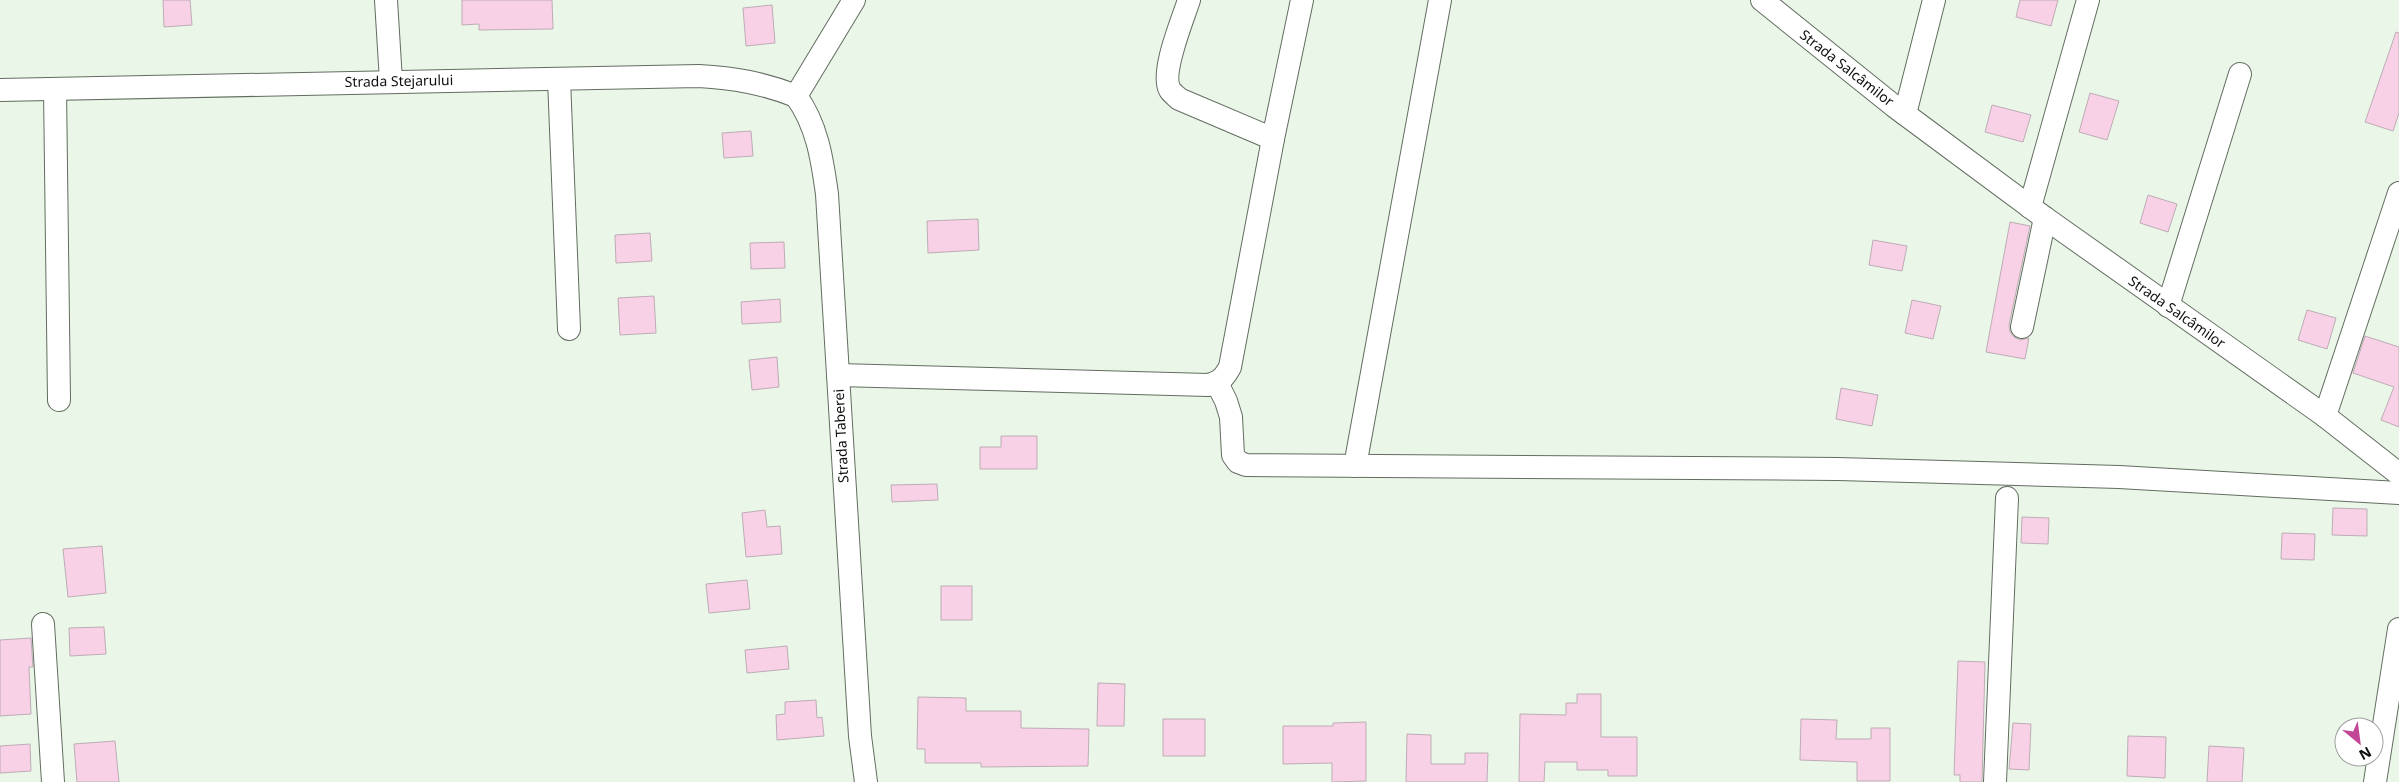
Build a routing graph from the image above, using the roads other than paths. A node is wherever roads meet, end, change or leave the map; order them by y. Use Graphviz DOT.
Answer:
graph roads {
  1 [pos="386,0"];
  2 [pos="854,0"];
  3 [pos="1189,0"];
  4 [pos="1302,0"];
  5 [pos="1440,0"];
  6 [pos="1762,0"];
  7 [pos="1934,0"];
  8 [pos="2088,0"];
  9 [pos="2240,74"];
  10 [pos="559,79"];
  11 [pos="391,81"];
  12 [pos="55,89"];
  13 [pos="0,90"];
  14 [pos="796,96"];
  15 [pos="1905,114"];
  16 [pos="1273,139"];
  17 [pos="2399,193"];
  18 [pos="2037,212"];
  19 [pos="2168,306"];
  20 [pos="2022,327"];
  21 [pos="569,329"];
  22 [pos="838,375"];
  23 [pos="1217,383"];
  24 [pos="59,400"];
  25 [pos="2325,416"];
  26 [pos="1355,466"];
  27 [pos="2399,474"];
  28 [pos="2399,493"];
  29 [pos="2007,498"];
  30 [pos="43,624"];
  31 [pos="2399,629"];
  32 [pos="53,782"];
  33 [pos="866,782"];
  34 [pos="1995,782"];
  35 [pos="2375,782"];
  1 -- 11 [label="street"];
  2 -- 14 [label="street"];
  3 -- 16 [label="street"];
  4 -- 16 [label="street"];
  5 -- 26 [label="street"];
  6 -- 15 [label="street, Strada Salcâmilor"];
  7 -- 15 [label="street"];
  8 -- 18 [label="street"];
  9 -- 19 [label="street"];
  10 -- 11 [label="street, Strada Stejarului"];
  10 -- 14 [label="street, Strada Stejarului"];
  10 -- 21 [label="street"];
  11 -- 12 [label="street, Strada Stejarului"];
  12 -- 13 [label="street, Strada Stejarului"];
  12 -- 24 [label="street"];
  14 -- 22 [label="street, Strada Taberei"];
  15 -- 18 [label="street, Strada Salcâmilor"];
  16 -- 23 [label="street"];
  17 -- 25 [label="street"];
  18 -- 19 [label="street, Strada Salcâmilor"];
  18 -- 20 [label="street"];
  19 -- 25 [label="street, Strada Salcâmilor"];
  22 -- 23 [label="street"];
  22 -- 33 [label="street, Strada Taberei"];
  23 -- 26 [label="street"];
  25 -- 27 [label="street, Strada Salcâmilor"];
  26 -- 28 [label="street"];
  29 -- 34 [label="street"];
  30 -- 32 [label="street"];
  31 -- 35 [label="street"];
}
